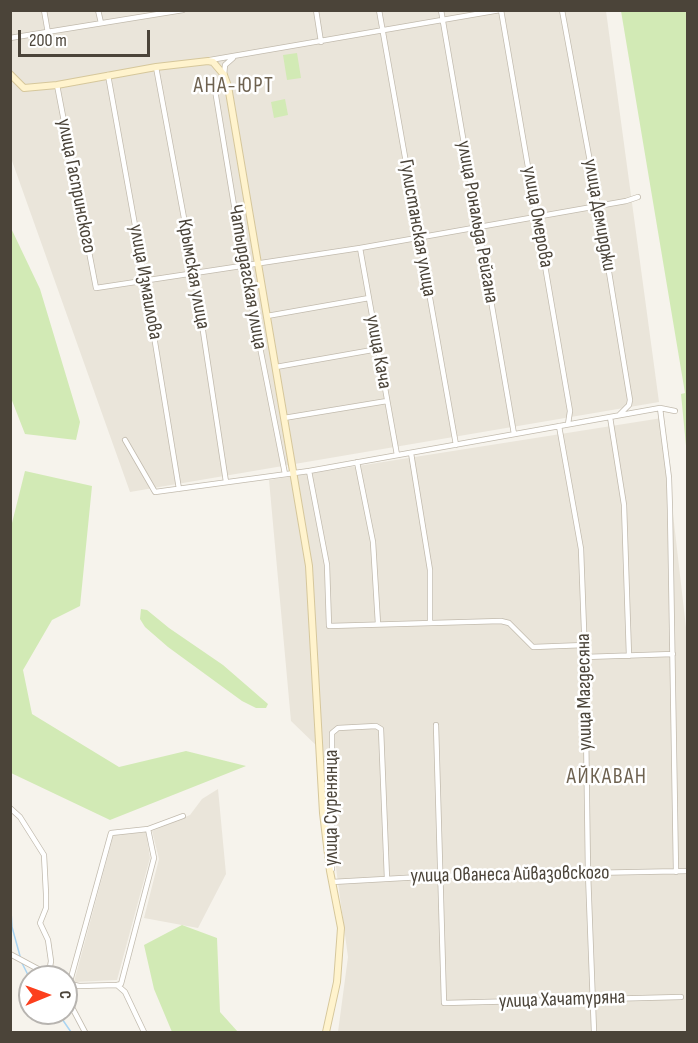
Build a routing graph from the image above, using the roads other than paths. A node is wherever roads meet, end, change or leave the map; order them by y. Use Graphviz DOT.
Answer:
graph roads {
  1 [pos="44,10"];
  2 [pos="98,10"];
  3 [pos="183,10"];
  4 [pos="316,10"];
  5 [pos="379,10"];
  6 [pos="441,10"];
  7 [pos="500,10"];
  8 [pos="562,10"];
  9 [pos="148,13"];
  10 [pos="442,20"];
  11 [pos="101,24"];
  12 [pos="382,30"];
  13 [pos="48,33"];
  14 [pos="10,38"];
  15 [pos="321,42"];
  16 [pos="238,56"];
  17 [pos="211,61"];
  18 [pos="156,67"];
  19 [pos="10,74"];
  20 [pos="108,75"];
  21 [pos="224,75"];
  22 [pos="213,78"];
  23 [pos="57,85"];
  24 [pos="638,197"];
  25 [pos="598,206"];
  26 [pos="537,216"];
  27 [pos="478,226"];
  28 [pos="419,237"];
  29 [pos="360,248"];
  30 [pos="258,264"];
  31 [pos="244,266"];
  32 [pos="194,272"];
  33 [pos="145,281"];
  34 [pos="369,298"];
  35 [pos="267,316"];
  36 [pos="378,349"];
  37 [pos="276,367"];
  38 [pos="387,401"];
  39 [pos="660,408"];
  40 [pos="675,411"];
  41 [pos="619,415"];
  42 [pos="610,417"];
  43 [pos="284,418"];
  44 [pos="568,424"];
  45 [pos="559,426"];
  46 [pos="514,434"];
  47 [pos="125,440"];
  48 [pos="456,445"];
  49 [pos="411,453"];
  50 [pos="397,455"];
  51 [pos="357,462"];
  52 [pos="309,471"];
  53 [pos="294,473"];
  54 [pos="285,474"];
  55 [pos="226,482"];
  56 [pos="179,489"];
  57 [pos="430,623"];
  58 [pos="378,624"];
  59 [pos="585,645"];
  60 [pos="673,654"];
  61 [pos="629,656"];
  62 [pos="585,657"];
  63 [pos="436,725"];
  64 [pos="10,808"];
  65 [pos="183,816"];
  66 [pos="148,829"];
  67 [pos="687,871"];
  68 [pos="676,872"];
  69 [pos="588,873"];
  70 [pos="440,876"];
  71 [pos="387,879"];
  72 [pos="332,882"];
  73 [pos="11,955"];
  74 [pos="31,965"];
  75 [pos="50,965"];
  76 [pos="73,965"];
  77 [pos="117,985"];
  78 [pos="78,987"];
  79 [pos="681,997"];
  80 [pos="593,999"];
  81 [pos="144,1032"];
  82 [pos="326,1032"];
  83 [pos="594,1032"];
  1 -- 13 [label="street"];
  2 -- 11 [label="street"];
  3 -- 9 [label="street"];
  4 -- 15 [label="street"];
  5 -- 12 [label="street, Гулистанская улица"];
  6 -- 10 [label="street, улица Рональда Рейгана"];
  7 -- 10 [label="street"];
  7 -- 26 [label="street, улица Омерова"];
  8 -- 25 [label="street, улица Демирджи"];
  9 -- 11 [label="street"];
  10 -- 12 [label="street"];
  10 -- 27 [label="street, улица Рональда Рейгана"];
  11 -- 13 [label="street"];
  12 -- 15 [label="street"];
  12 -- 28 [label="street, Гулистанская улица"];
  13 -- 14 [label="street"];
  15 -- 16 [label="street"];
  16 -- 17 [label="street"];
  16 -- 21 [label="street"];
  17 -- 18 [label="main road"];
  17 -- 21 [label="main road"];
  18 -- 20 [label="main road"];
  18 -- 32 [label="street, Крымская улица"];
  19 -- 23 [label="main road"];
  20 -- 23 [label="main road"];
  20 -- 33 [label="street, улица Измаилова"];
  21 -- 30 [label="main road"];
  22 -- 31 [label="street, Чатырдагская улица"];
  23 -- 33 [label="street, улица Гаспринского"];
  24 -- 25 [label="street"];
  25 -- 26 [label="street"];
  25 -- 41 [label="street, улица Демирджи"];
  26 -- 27 [label="street"];
  26 -- 44 [label="street, улица Омерова"];
  27 -- 28 [label="street"];
  27 -- 46 [label="street, улица Рональда Рейгана"];
  28 -- 29 [label="street"];
  28 -- 48 [label="street, Гулистанская улица"];
  29 -- 30 [label="street"];
  29 -- 34 [label="street, улица Кача"];
  30 -- 31 [label="street"];
  30 -- 35 [label="main road"];
  31 -- 32 [label="street"];
  31 -- 54 [label="street, Чатырдагская улица"];
  32 -- 33 [label="street"];
  32 -- 55 [label="street, Крымская улица"];
  33 -- 56 [label="street, улица Измаилова"];
  34 -- 35 [label="street"];
  34 -- 36 [label="street, улица Кача"];
  35 -- 37 [label="main road"];
  36 -- 37 [label="street"];
  36 -- 38 [label="street, улица Кача"];
  37 -- 43 [label="main road"];
  38 -- 43 [label="street"];
  38 -- 50 [label="street, улица Кача"];
  39 -- 40 [label="street"];
  39 -- 41 [label="street"];
  39 -- 60 [label="street"];
  41 -- 42 [label="street"];
  42 -- 44 [label="street"];
  42 -- 61 [label="street"];
  43 -- 53 [label="main road"];
  44 -- 45 [label="street"];
  45 -- 46 [label="street"];
  45 -- 59 [label="street, улица Магдесяна"];
  46 -- 48 [label="street"];
  47 -- 56 [label="street"];
  48 -- 49 [label="street"];
  49 -- 50 [label="street"];
  49 -- 57 [label="street"];
  50 -- 51 [label="street"];
  51 -- 52 [label="street"];
  51 -- 58 [label="street"];
  52 -- 53 [label="street"];
  52 -- 58 [label="street"];
  53 -- 54 [label="street"];
  53 -- 72 [label="main road"];
  54 -- 55 [label="street"];
  55 -- 56 [label="street"];
  57 -- 58 [label="street"];
  57 -- 59 [label="street"];
  59 -- 62 [label="street, улица Магдесяна"];
  60 -- 61 [label="street"];
  60 -- 68 [label="street"];
  61 -- 62 [label="street"];
  62 -- 69 [label="street, улица Магдесяна"];
  63 -- 70 [label="street"];
  64 -- 75 [label="street"];
  65 -- 66 [label="street"];
  66 -- 76 [label="street"];
  66 -- 77 [label="street"];
  67 -- 68 [label="street, улица Ованеса Айвазовского"];
  68 -- 69 [label="street, улица Ованеса Айвазовского"];
  69 -- 70 [label="street, улица Ованеса Айвазовского"];
  69 -- 80 [label="street, улица Магдесяна"];
  70 -- 71 [label="street, улица Ованеса Айвазовского"];
  70 -- 80 [label="street, улица Хачатуряна"];
  71 -- 72 [label="street, улица Ованеса Айвазовского"];
  71 -- 72 [label="street, улица Суренянца"];
  72 -- 82 [label="main road"];
  73 -- 74 [label="street"];
  77 -- 78 [label="street"];
  77 -- 81 [label="street"];
  79 -- 80 [label="street, улица Хачатуряна"];
  80 -- 83 [label="street, улица Магдесяна"];
}
